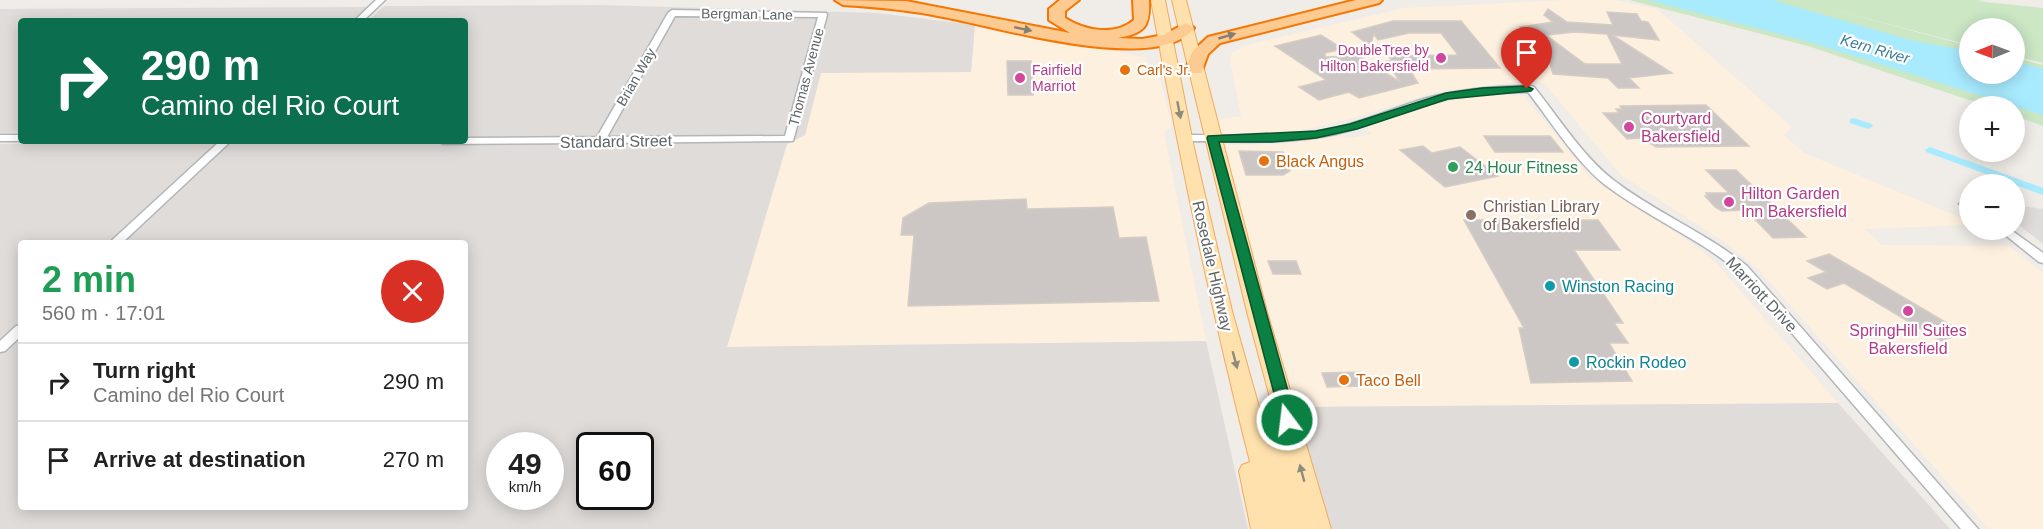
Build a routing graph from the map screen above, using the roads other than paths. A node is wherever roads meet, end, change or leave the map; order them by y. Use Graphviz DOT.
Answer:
graph roads {
  1 [pos="381,0"];
  2 [pos="843,0"];
  3 [pos="1071,0"];
  4 [pos="1141,0"];
  5 [pos="1158,0"];
  6 [pos="1179,0"];
  7 [pos="1374,0"];
  8 [pos="672,13"];
  9 [pos="823,15"];
  10 [pos="361,18"];
  11 [pos="1186,28"];
  12 [pos="1165,43"];
  13 [pos="1195,69"];
  14 [pos="0,138"];
  15 [pos="18,138"];
  16 [pos="1184,138"];
  17 [pos="1212,138"];
  18 [pos="789,139"];
  19 [pos="468,141"];
  20 [pos="599,142"];
  21 [pos="223,144"];
  22 [pos="118,240"];
  23 [pos="2017,240"];
  24 [pos="2043,260"];
  25 [pos="18,332"];
  26 [pos="0,348"];
  27 [pos="1248,409"];
  28 [pos="1264,529"];
  29 [pos="1279,529"];
  30 [pos="1298,529"];
  31 [pos="1318,529"];
  32 [pos="1970,529"];
  1 -- 10 [label="street"];
  2 -- 12 [label="highway, one-way"];
  3 -- 4 [label="highway"];
  5 -- 12 [label="main road, Rosedale Highway"];
  6 -- 11 [label="main road, Rosedale Highway"];
  13 -- 7 [label="highway, one-way"];
  8 -- 9 [label="street, Bergman Lane"];
  8 -- 20 [label="street, Brian Way"];
  9 -- 18 [label="street, Thomas Avenue"];
  11 -- 12 [label="highway"];
  11 -- 13 [label="main road, Rosedale Highway"];
  12 -- 16 [label="main road, Rosedale Highway, one-way"];
  13 -- 17 [label="main road, Rosedale Highway"];
  14 -- 15 [label="street"];
  16 -- 17 [label="street"];
  16 -- 27 [label="main road, Rosedale Highway, one-way"];
  31 -- 17 [label="main road, Rosedale Highway, one-way"];
  17 -- 32 [label="street, Marriott Drive"];
  18 -- 20 [label="street, Standard Street"];
  19 -- 20 [label="street, Standard Street"];
  21 -- 22 [label="street"];
  23 -- 24 [label="street"];
  25 -- 26 [label="street"];
  27 -- 28 [label="main road"];
  27 -- 29 [label="main road, Rosedale Highway"];
  27 -- 30 [label="main road"];
}
